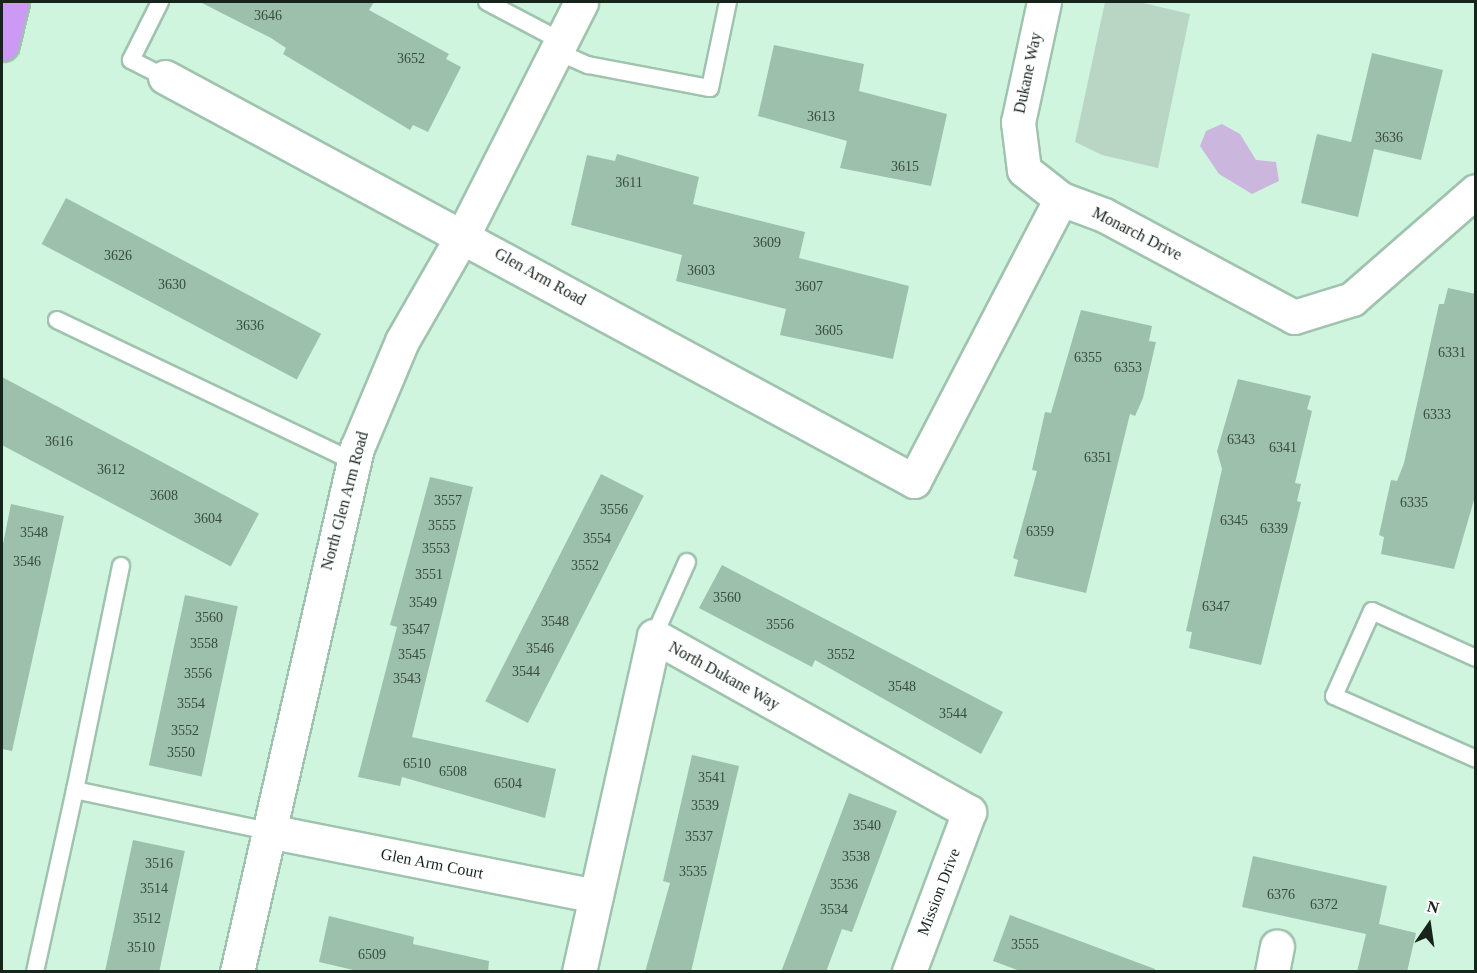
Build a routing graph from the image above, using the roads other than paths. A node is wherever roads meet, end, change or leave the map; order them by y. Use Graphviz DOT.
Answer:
graph roads {
  1 [pos="12,2"];
  2 [pos="160,2"];
  3 [pos="488,2"];
  4 [pos="581,2"];
  5 [pos="728,2"];
  6 [pos="1044,2"];
  7 [pos="2,44"];
  8 [pos="558,46"];
  9 [pos="165,76"];
  10 [pos="1476,191"];
  11 [pos="1060,199"];
  12 [pos="463,235"];
  13 [pos="57,320"];
  14 [pos="353,461"];
  15 [pos="687,562"];
  16 [pos="121,566"];
  17 [pos="654,636"];
  18 [pos="1476,658"];
  19 [pos="1476,759"];
  20 [pos="75,790"];
  21 [pos="969,812"];
  22 [pos="268,831"];
  23 [pos="596,896"];
  24 [pos="35,972"];
  25 [pos="237,972"];
  26 [pos="579,972"];
  27 [pos="909,972"];
  1 -- 7 [label="highway"];
  2 -- 9 [label="lane"];
  3 -- 8 [label="lane"];
  4 -- 8 [label="street, North Glen Arm Road"];
  5 -- 8 [label="lane"];
  6 -- 11 [label="street, Dukane Way"];
  8 -- 12 [label="street, North Glen Arm Road"];
  9 -- 12 [label="street, Glen Arm Road"];
  10 -- 11 [label="street, Monarch Drive"];
  11 -- 12 [label="street, Glen Arm Road"];
  12 -- 14 [label="street, North Glen Arm Road"];
  13 -- 14 [label="lane"];
  14 -- 22 [label="street, North Glen Arm Road"];
  15 -- 17 [label="lane"];
  16 -- 20 [label="lane"];
  17 -- 21 [label="street, North Dukane Way"];
  17 -- 23 [label="street, North Dukane Way"];
  18 -- 19 [label="lane"];
  20 -- 22 [label="lane"];
  20 -- 24 [label="lane"];
  21 -- 27 [label="street, Mission Drive"];
  22 -- 23 [label="street, Glen Arm Court"];
  22 -- 25 [label="street, North Glen Arm Road"];
  23 -- 26 [label="street, North Dukane Way"];
}
